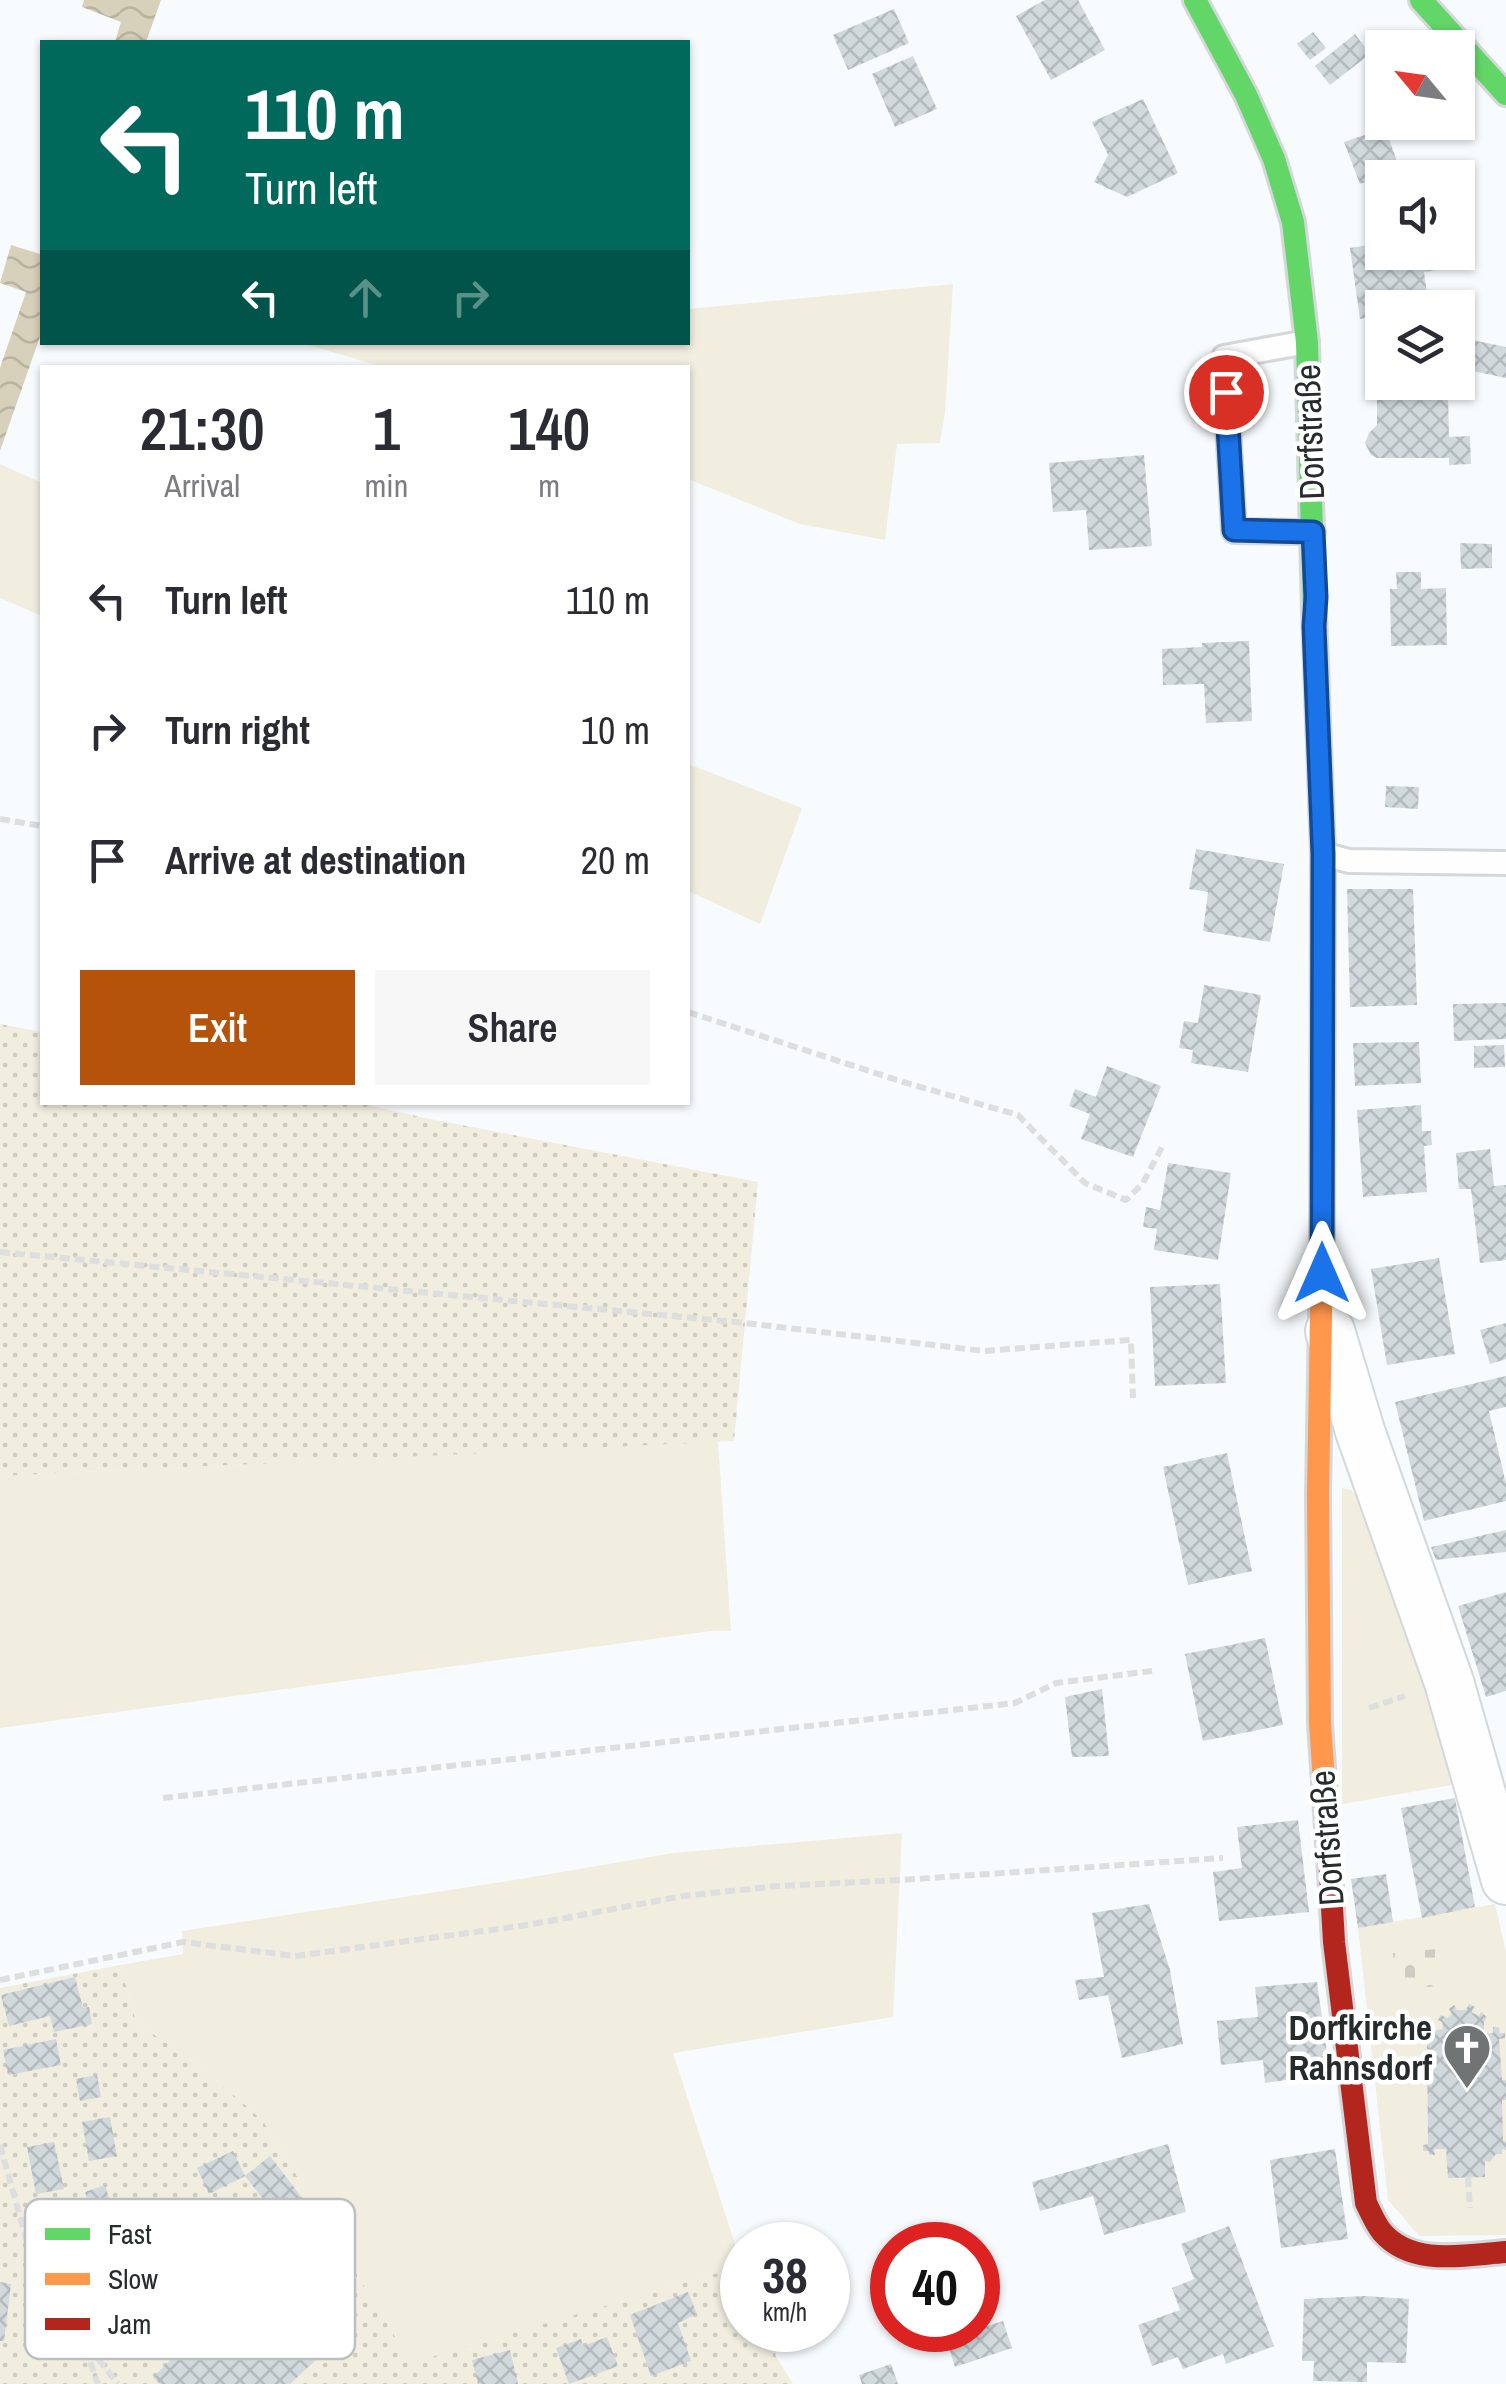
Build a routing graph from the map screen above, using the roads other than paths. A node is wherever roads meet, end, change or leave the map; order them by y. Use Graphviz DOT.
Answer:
graph roads {
  1 [pos="1195,0"];
  2 [pos="1421,0"];
  3 [pos="1506,94"];
  4 [pos="1307,342"];
  5 [pos="1313,532"];
  6 [pos="1323,854"];
  7 [pos="1506,863"];
  8 [pos="1322,1306"];
  9 [pos="1506,1880"];
  10 [pos="1506,2252"];
  1 -- 4 [label="street, Dorfstraße"];
  2 -- 3 [label="street"];
  4 -- 5 [label="street, Dorfstraße"];
  4 -- 5 [label="lane"];
  5 -- 6 [label="street, Dorfstraße"];
  6 -- 7 [label="lane"];
  6 -- 8 [label="street, Dorfstraße"];
  8 -- 9 [label="street, Dorfstraße"];
  8 -- 10 [label="street, Dorfstraße"];
}
